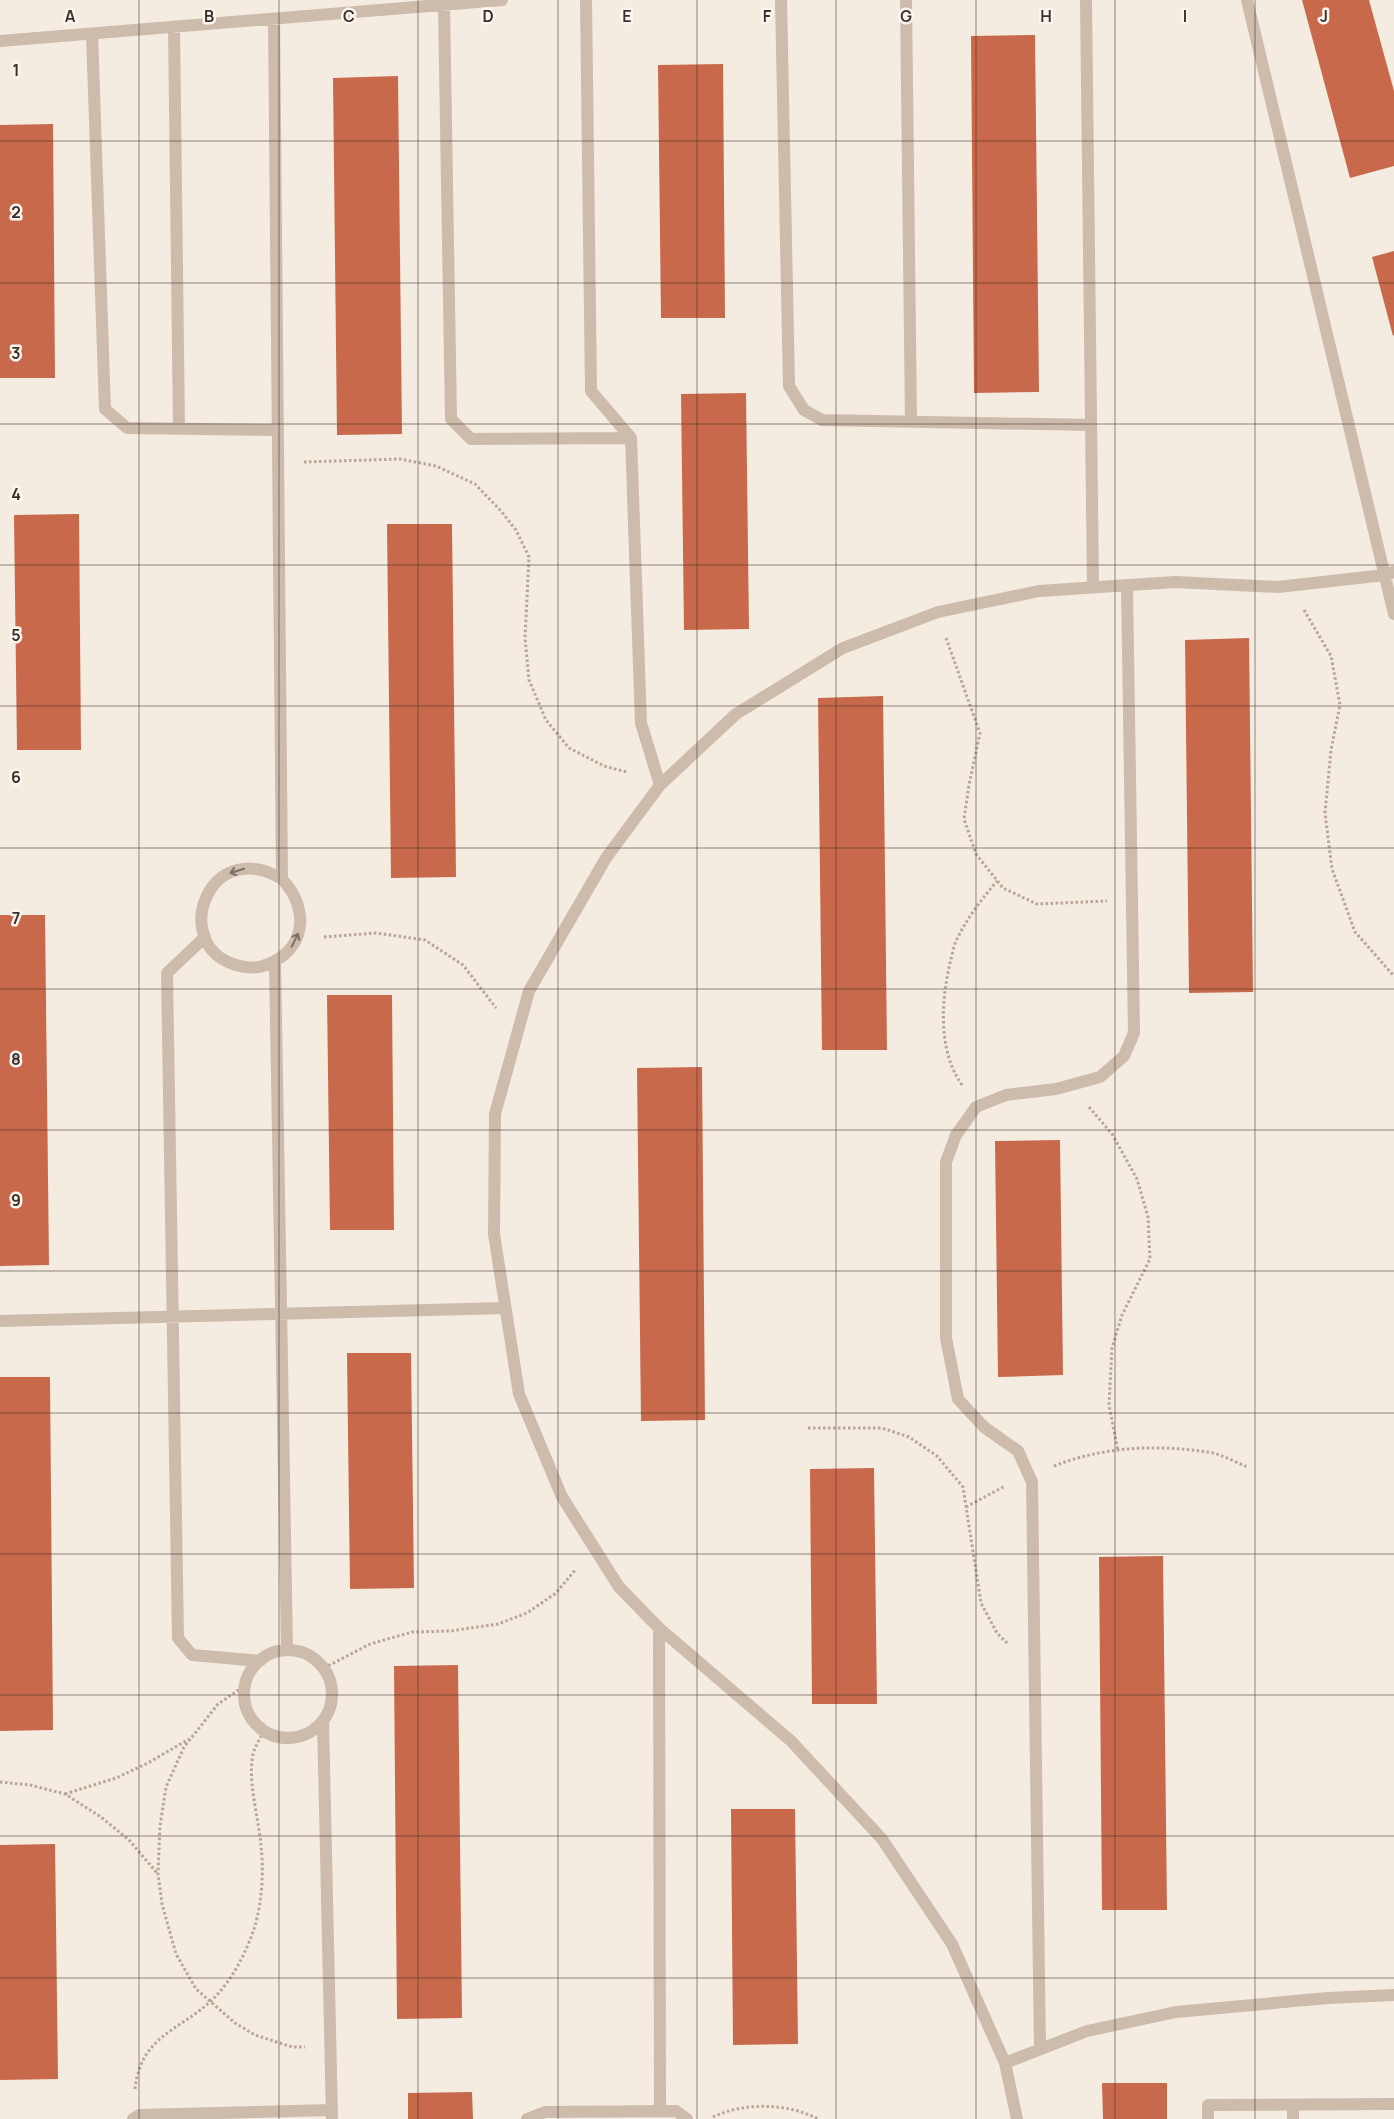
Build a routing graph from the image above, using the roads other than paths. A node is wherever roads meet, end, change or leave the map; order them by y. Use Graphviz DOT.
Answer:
graph roads {
  1 [pos="502,0"];
  2 [pos="586,0"];
  3 [pos="782,0"];
  4 [pos="906,0"];
  5 [pos="1086,0"];
  6 [pos="1247,0"];
  7 [pos="444,5"];
  8 [pos="274,19"];
  9 [pos="174,27"];
  10 [pos="92,34"];
  11 [pos="0,42"];
  12 [pos="911,422"];
  13 [pos="1091,425"];
  14 [pos="179,429"];
  15 [pos="278,430"];
  16 [pos="630,438"];
  17 [pos="1389,574"];
  18 [pos="1127,585"];
  19 [pos="1093,588"];
  20 [pos="1394,614"];
  21 [pos="660,785"];
  22 [pos="282,879"];
  23 [pos="205,937"];
  24 [pos="275,962"];
  25 [pos="506,1308"];
  26 [pos="281,1314"];
  27 [pos="173,1317"];
  28 [pos="0,1321"];
  29 [pos="659,1628"];
  30 [pos="287,1650"];
  31 [pos="260,1661"];
  32 [pos="323,1721"];
  33 [pos="1394,1995"];
  34 [pos="1040,2049"];
  35 [pos="1005,2063"];
  36 [pos="1293,2104"];
  37 [pos="1394,2104"];
  38 [pos="660,2111"];
  39 [pos="332,2114"];
  40 [pos="587,2115"];
  41 [pos="228,2116"];
  42 [pos="133,2119"];
  43 [pos="527,2119"];
  44 [pos="687,2119"];
  45 [pos="1017,2119"];
  46 [pos="1208,2119"];
  47 [pos="1293,2119"];
  1 -- 7 [label="street"];
  2 -- 16 [label="street"];
  3 -- 12 [label="street"];
  4 -- 12 [label="street"];
  5 -- 13 [label="street"];
  6 -- 17 [label="street"];
  7 -- 8 [label="street"];
  7 -- 16 [label="street"];
  8 -- 9 [label="street"];
  8 -- 15 [label="street"];
  9 -- 10 [label="street"];
  9 -- 14 [label="street"];
  10 -- 11 [label="street"];
  10 -- 14 [label="street"];
  12 -- 13 [label="street"];
  13 -- 19 [label="street"];
  14 -- 15 [label="street"];
  15 -- 22 [label="street"];
  16 -- 21 [label="street"];
  17 -- 18 [label="street"];
  17 -- 20 [label="street"];
  18 -- 19 [label="street"];
  18 -- 34 [label="street"];
  19 -- 21 [label="street"];
  21 -- 25 [label="street"];
  22 -- 23 [label="street, one-way"];
  24 -- 22 [label="street, one-way"];
  23 -- 24 [label="street"];
  23 -- 27 [label="street"];
  24 -- 26 [label="street"];
  25 -- 26 [label="street"];
  25 -- 29 [label="street"];
  26 -- 27 [label="street"];
  26 -- 30 [label="street"];
  27 -- 28 [label="street"];
  27 -- 31 [label="street"];
  29 -- 35 [label="street"];
  29 -- 38 [label="street"];
  30 -- 31 [label="street"];
  30 -- 32 [label="street"];
  31 -- 32 [label="street"];
  32 -- 39 [label="street"];
  33 -- 34 [label="street"];
  34 -- 35 [label="street"];
  35 -- 45 [label="street"];
  36 -- 37 [label="street"];
  36 -- 46 [label="street"];
  36 -- 47 [label="street"];
  38 -- 40 [label="street"];
  38 -- 44 [label="street"];
  39 -- 41 [label="street"];
  40 -- 43 [label="street"];
  41 -- 42 [label="street"];
}
